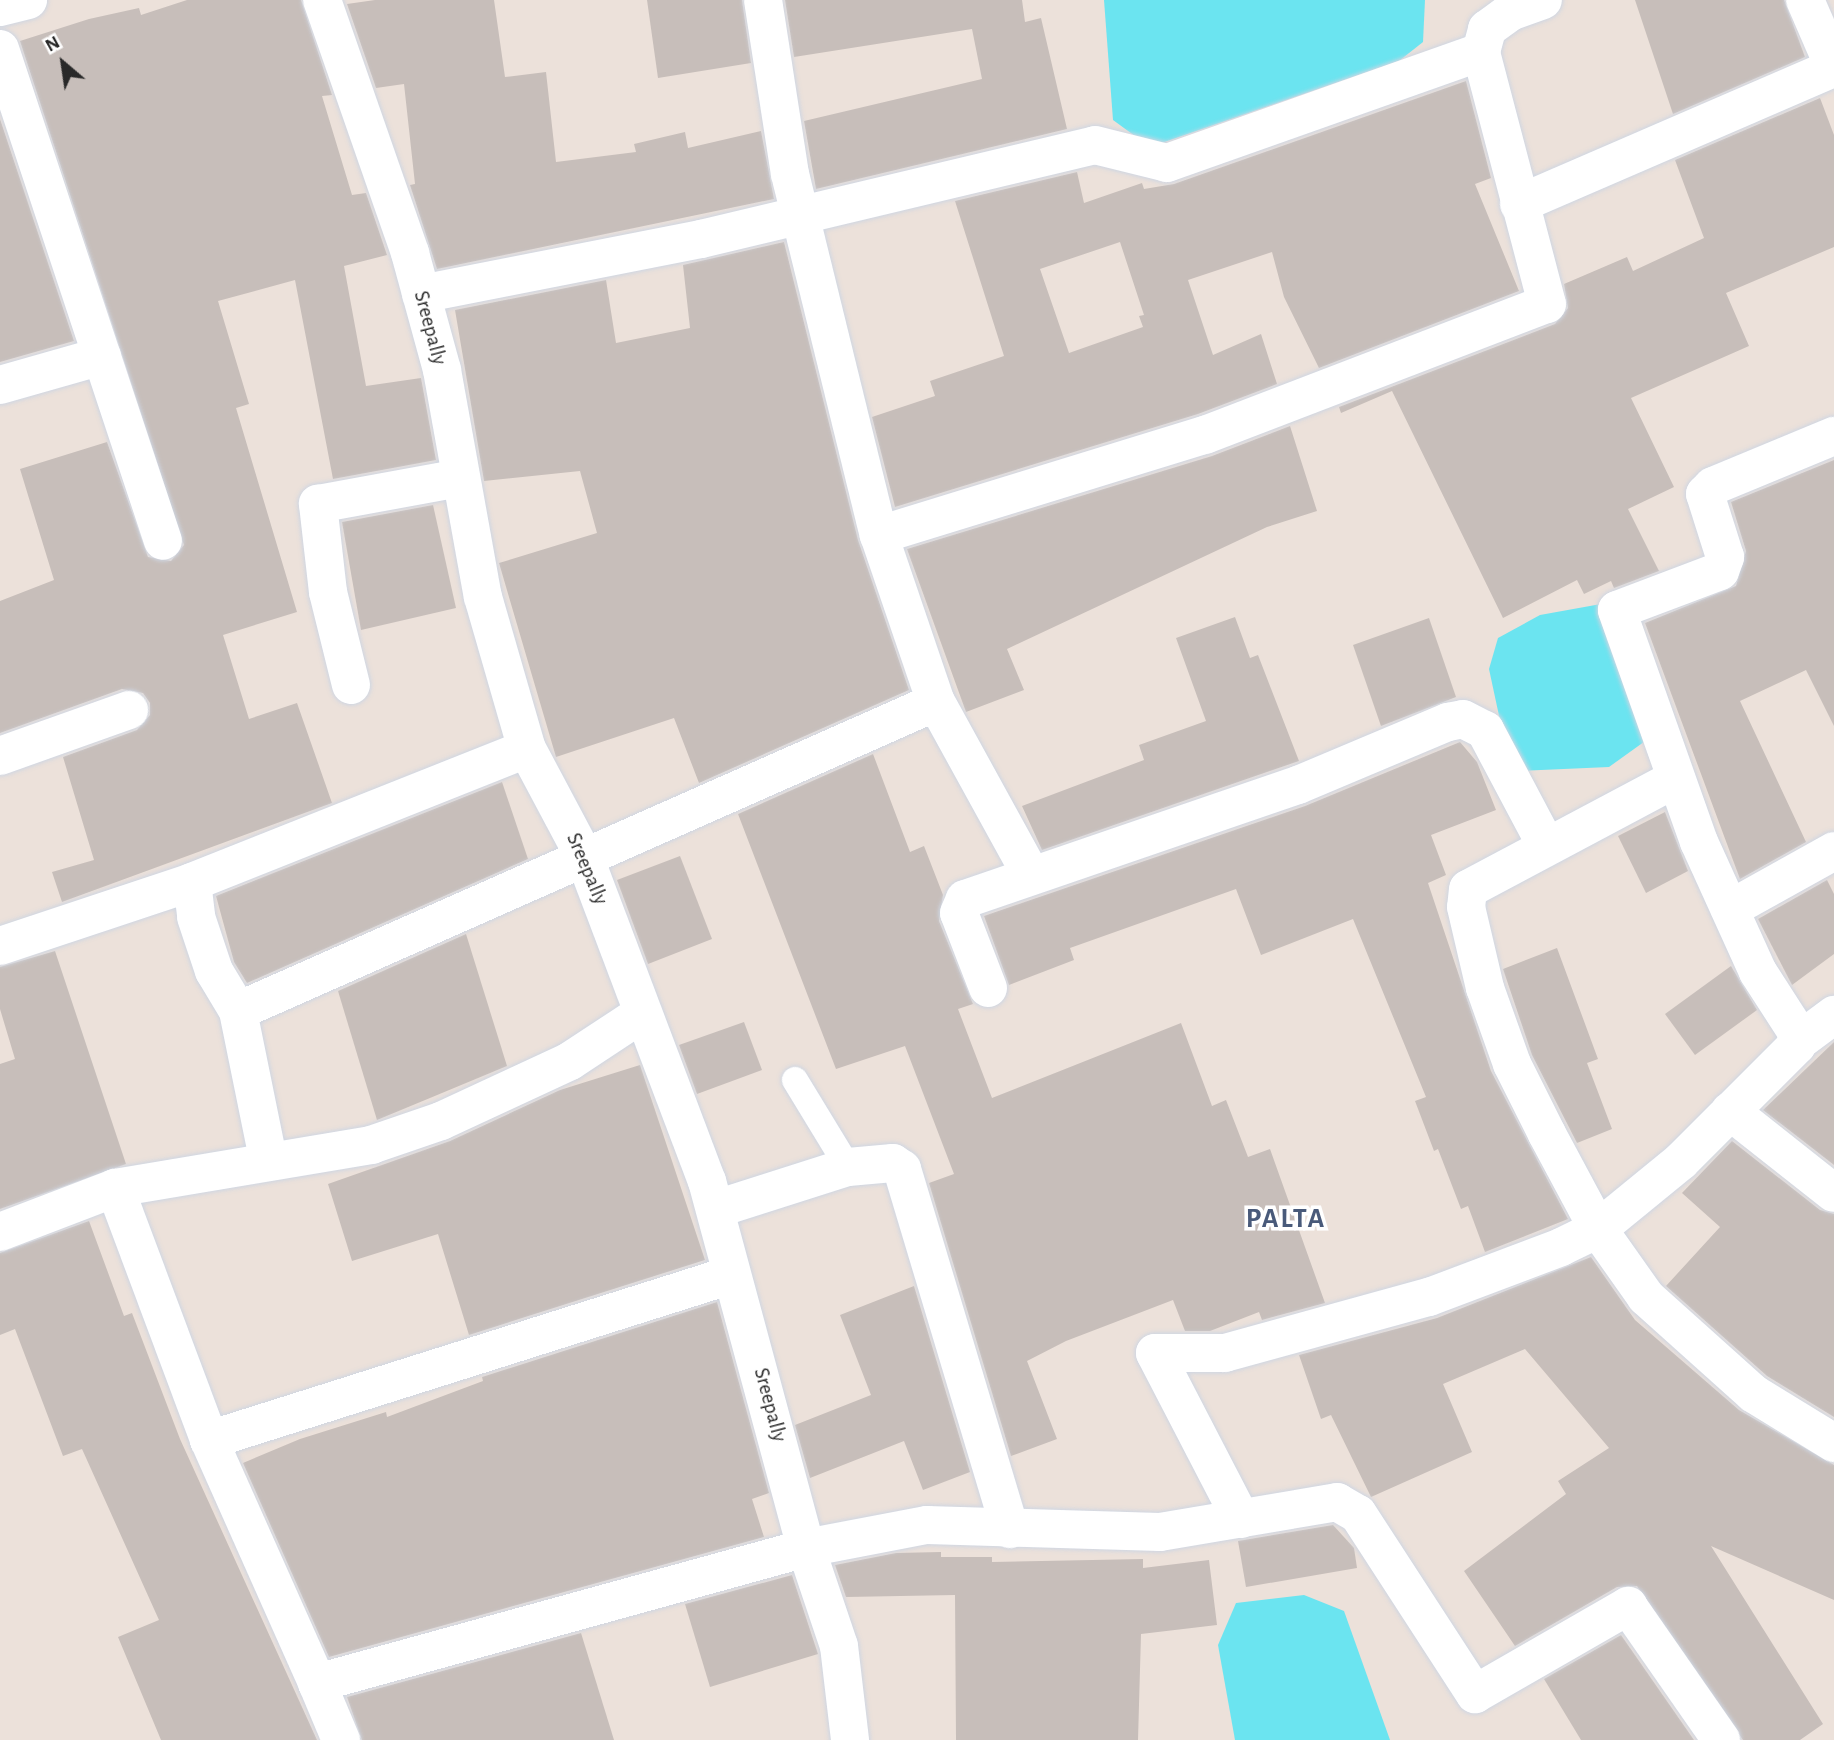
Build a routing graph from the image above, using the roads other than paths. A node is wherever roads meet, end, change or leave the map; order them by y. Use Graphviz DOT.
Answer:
graph roads {
  1 [pos="28,0"];
  2 [pos="322,0"];
  3 [pos="763,0"];
  4 [pos="1543,0"];
  5 [pos="1805,0"];
  6 [pos="0,7"];
  7 [pos="0,48"];
  8 [pos="1481,52"];
  9 [pos="1834,67"];
  10 [pos="1519,204"];
  11 [pos="804,215"];
  12 [pos="421,294"];
  13 [pos="102,356"];
  14 [pos="0,385"];
  15 [pos="1834,436"];
  16 [pos="460,478"];
  17 [pos="879,535"];
  18 [pos="163,541"];
  19 [pos="351,685"];
  20 [pos="936,702"];
  21 [pos="130,710"];
  22 [pos="527,748"];
  23 [pos="0,756"];
  24 [pos="1675,779"];
  25 [pos="1546,845"];
  26 [pos="1834,851"];
  27 [pos="584,856"];
  28 [pos="1030,873"];
  29 [pos="192,883"];
  30 [pos="1730,909"];
  31 [pos="0,946"];
  32 [pos="988,988"];
  33 [pos="238,1011"];
  34 [pos="643,1013"];
  35 [pos="1834,1015"];
  36 [pos="1799,1041"];
  37 [pos="795,1080"];
  38 [pos="1730,1111"];
  39 [pos="268,1158"];
  40 [pos="848,1167"];
  41 [pos="115,1188"];
  42 [pos="1834,1193"];
  43 [pos="716,1209"];
  44 [pos="1598,1229"];
  45 [pos="0,1232"];
  46 [pos="731,1276"];
  47 [pos="209,1440"];
  48 [pos="1834,1443"];
  49 [pos="1241,1518"];
  50 [pos="1010,1529"];
  51 [pos="806,1548"];
  52 [pos="317,1683"];
  53 [pos="341,1740"];
  54 [pos="850,1740"];
  55 [pos="1721,1740"];
  1 -- 6 [label="street"];
  2 -- 12 [label="street, Sreepally"];
  3 -- 11 [label="street"];
  4 -- 8 [label="street"];
  5 -- 9 [label="street"];
  7 -- 13 [label="street"];
  8 -- 10 [label="street"];
  8 -- 11 [label="street"];
  9 -- 10 [label="street"];
  10 -- 17 [label="street"];
  11 -- 12 [label="street"];
  11 -- 17 [label="street"];
  12 -- 16 [label="street, Sreepally"];
  13 -- 14 [label="street"];
  13 -- 18 [label="street"];
  15 -- 24 [label="street"];
  16 -- 19 [label="street"];
  16 -- 22 [label="street, Sreepally"];
  17 -- 20 [label="street"];
  20 -- 27 [label="street"];
  20 -- 28 [label="street"];
  21 -- 23 [label="street"];
  22 -- 27 [label="street, Sreepally"];
  22 -- 29 [label="street"];
  24 -- 25 [label="street"];
  24 -- 30 [label="street"];
  25 -- 28 [label="street"];
  25 -- 44 [label="street"];
  26 -- 30 [label="street"];
  27 -- 33 [label="street"];
  27 -- 34 [label="street, Sreepally"];
  28 -- 32 [label="street"];
  29 -- 31 [label="street"];
  29 -- 33 [label="street"];
  30 -- 36 [label="street"];
  33 -- 39 [label="street"];
  34 -- 39 [label="street"];
  34 -- 43 [label="street, Sreepally"];
  35 -- 36 [label="street"];
  36 -- 38 [label="street"];
  37 -- 40 [label="lane"];
  38 -- 42 [label="street"];
  38 -- 44 [label="street"];
  39 -- 41 [label="street"];
  40 -- 43 [label="street"];
  40 -- 50 [label="street"];
  41 -- 45 [label="street"];
  41 -- 47 [label="street"];
  43 -- 46 [label="street, Sreepally"];
  44 -- 48 [label="street"];
  44 -- 49 [label="street"];
  46 -- 47 [label="street"];
  46 -- 51 [label="street, Sreepally"];
  47 -- 52 [label="street"];
  49 -- 50 [label="street"];
  49 -- 55 [label="street"];
  50 -- 51 [label="street"];
  51 -- 52 [label="street"];
  51 -- 54 [label="street, Sreepally"];
  52 -- 53 [label="street"];
}
